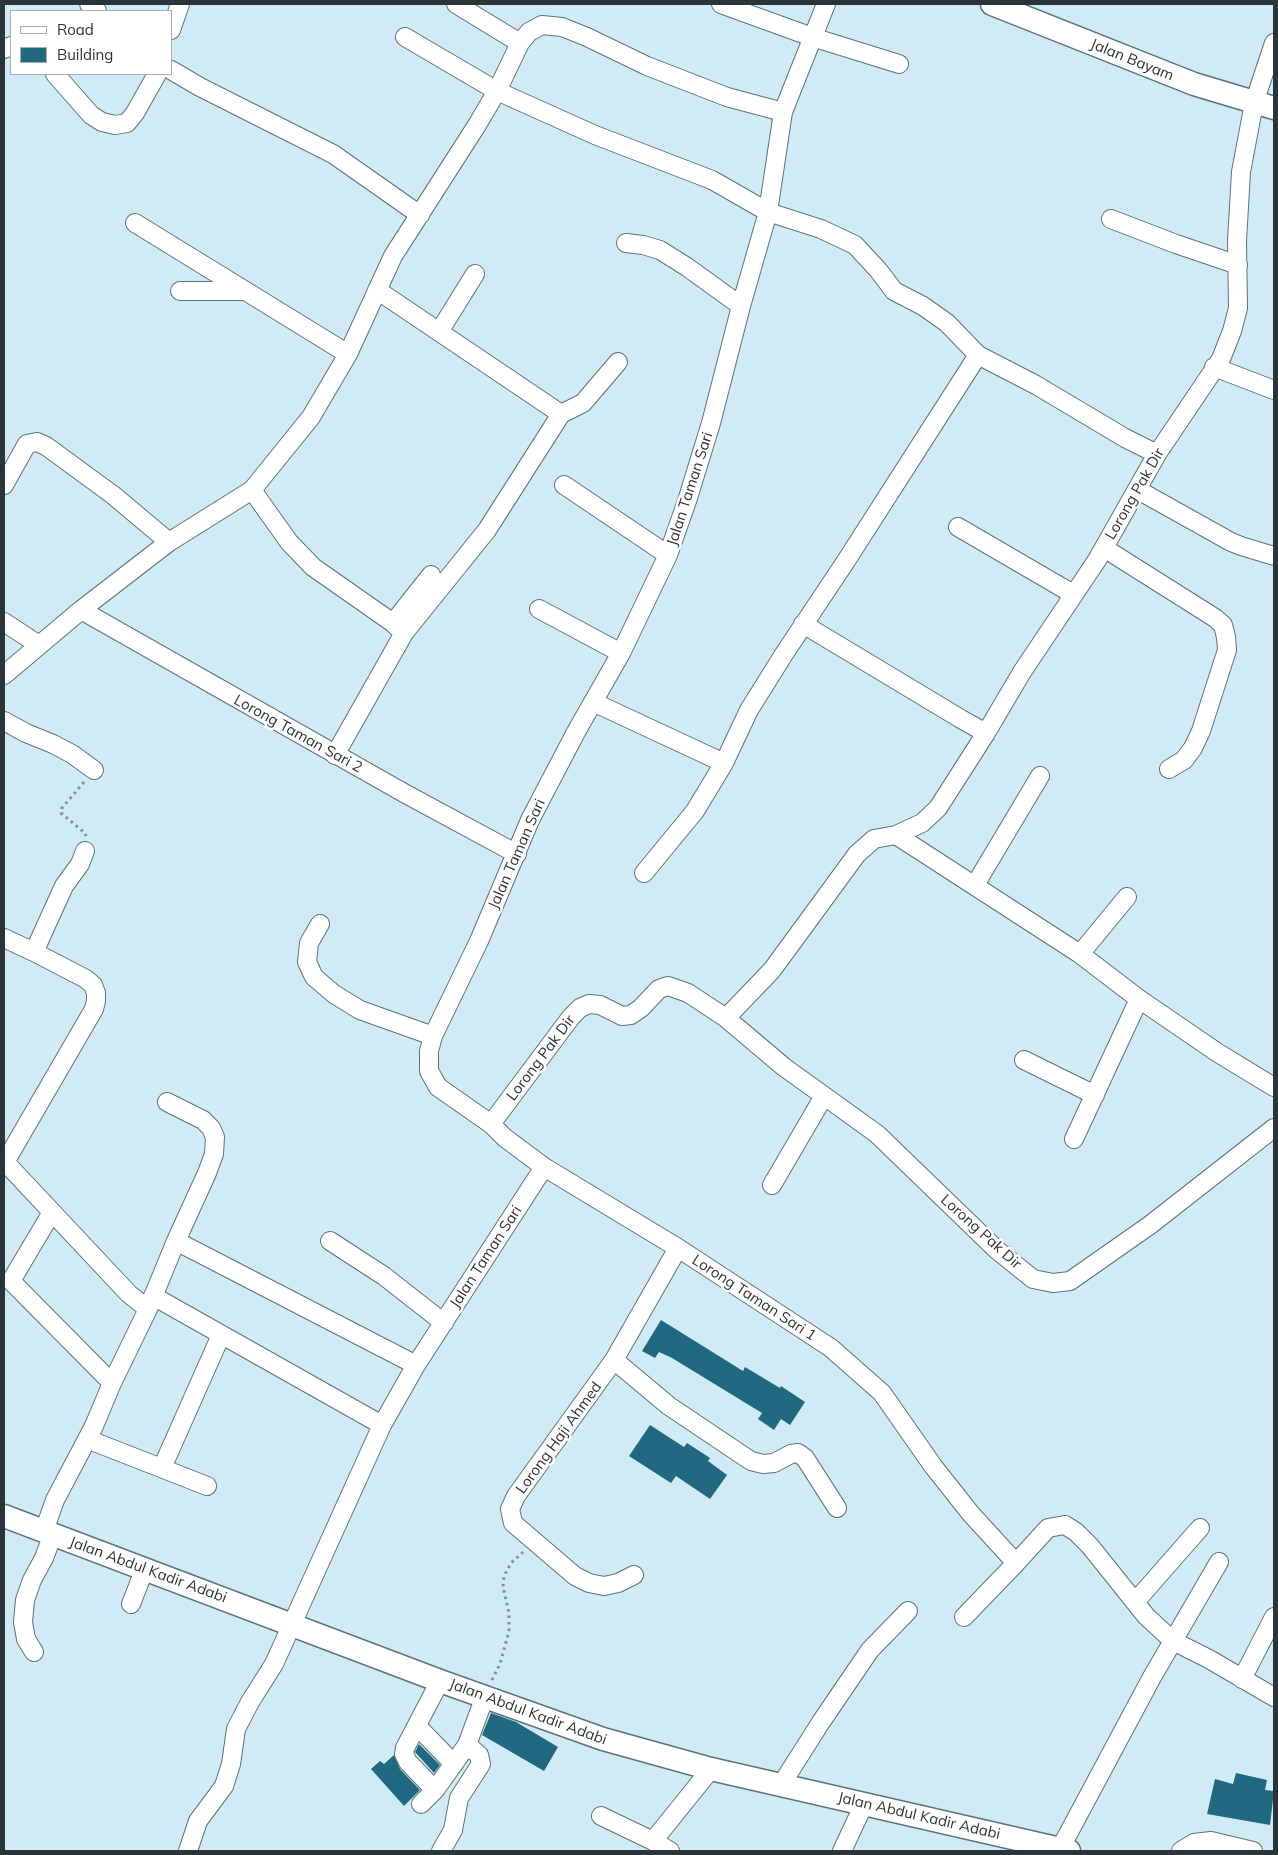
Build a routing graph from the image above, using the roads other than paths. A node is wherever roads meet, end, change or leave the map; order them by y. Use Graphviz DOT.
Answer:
graph roads {
  1 [pos="180,4"];
  2 [pos="456,4"];
  3 [pos="720,4"];
  4 [pos="826,4"];
  5 [pos="1003,6"];
  6 [pos="172,27"];
  7 [pos="405,37"];
  8 [pos="812,37"];
  9 [pos="520,43"];
  10 [pos="1274,43"];
  11 [pos="899,64"];
  12 [pos="172,71"];
  13 [pos="56,75"];
  14 [pos="156,75"];
  15 [pos="496,91"];
  16 [pos="1264,106"];
  17 [pos="783,112"];
  18 [pos="768,212"];
  19 [pos="420,215"];
  20 [pos="1111,219"];
  21 [pos="135,223"];
  22 [pos="626,243"];
  23 [pos="1238,265"];
  24 [pos="475,274"];
  25 [pos="377,290"];
  26 [pos="180,291"];
  27 [pos="245,291"];
  28 [pos="741,306"];
  29 [pos="439,332"];
  30 [pos="348,354"];
  31 [pos="978,355"];
  32 [pos="618,362"];
  33 [pos="1214,367"];
  34 [pos="1274,390"];
  35 [pos="561,414"];
  36 [pos="1156,454"];
  37 [pos="564,485"];
  38 [pos="4,486"];
  39 [pos="252,490"];
  40 [pos="1138,490"];
  41 [pos="958,527"];
  42 [pos="169,542"];
  43 [pos="1104,548"];
  44 [pos="668,555"];
  45 [pos="1274,556"];
  46 [pos="431,575"];
  47 [pos="1073,594"];
  48 [pos="539,609"];
  49 [pos="81,610"];
  50 [pos="4,622"];
  51 [pos="804,624"];
  52 [pos="398,628"];
  53 [pos="39,645"];
  54 [pos="621,653"];
  55 [pos="4,675"];
  56 [pos="593,702"];
  57 [pos="4,721"];
  58 [pos="986,733"];
  59 [pos="335,755"];
  60 [pos="724,763"];
  61 [pos="1169,769"];
  62 [pos="94,770"];
  63 [pos="1040,776"];
  64 [pos="896,835"];
  65 [pos="85,851"];
  66 [pos="517,854"];
  67 [pos="644,873"];
  68 [pos="975,885"];
  69 [pos="1127,897"];
  70 [pos="320,924"];
  71 [pos="4,938"];
  72 [pos="34,952"];
  73 [pos="1080,954"];
  74 [pos="1138,1000"];
  75 [pos="726,1018"];
  76 [pos="433,1036"];
  77 [pos="1024,1060"];
  78 [pos="1274,1088"];
  79 [pos="1095,1095"];
  80 [pos="824,1096"];
  81 [pos="167,1102"];
  82 [pos="491,1124"];
  83 [pos="1274,1128"];
  84 [pos="1074,1139"];
  85 [pos="4,1163"];
  86 [pos="544,1167"];
  87 [pos="772,1185"];
  88 [pos="52,1212"];
  89 [pos="176,1241"];
  90 [pos="330,1241"];
  91 [pos="678,1248"];
  92 [pos="7,1286"];
  93 [pos="150,1302"];
  94 [pos="444,1323"];
  95 [pos="221,1335"];
  96 [pos="614,1360"];
  97 [pos="416,1365"];
  98 [pos="112,1383"];
  99 [pos="382,1425"];
  100 [pos="87,1439"];
  101 [pos="162,1468"];
  102 [pos="207,1486"];
  103 [pos="836,1508"];
  104 [pos="4,1516"];
  105 [pos="1200,1528"];
  106 [pos="48,1533"];
  107 [pos="1220,1562"];
  108 [pos="1016,1563"];
  109 [pos="145,1568"];
  110 [pos="634,1575"];
  111 [pos="1135,1602"];
  112 [pos="131,1604"];
  113 [pos="908,1610"];
  114 [pos="964,1617"];
  115 [pos="1274,1617"];
  116 [pos="293,1624"];
  117 [pos="1173,1641"];
  118 [pos="34,1652"];
  119 [pos="1242,1678"];
  120 [pos="440,1681"];
  121 [pos="485,1696"];
  122 [pos="1274,1697"];
  123 [pos="417,1726"];
  124 [pos="467,1745"];
  125 [pos="454,1764"];
  126 [pos="711,1769"];
  127 [pos="781,1785"];
  128 [pos="435,1790"];
  129 [pos="421,1804"];
  130 [pos="864,1804"];
  131 [pos="601,1816"];
  132 [pos="653,1841"];
  133 [pos="1056,1850"];
  134 [pos="188,1851"];
  135 [pos="441,1851"];
  136 [pos="670,1851"];
  137 [pos="842,1851"];
  138 [pos="1181,1851"];
  139 [pos="1253,1851"];
  1 -- 6 [label="street"];
  2 -- 9 [label="street"];
  3 -- 8 [label="street"];
  4 -- 8 [label="street, Jalan Taman Sari"];
  5 -- 16 [label="main road, Jalan Bayam"];
  7 -- 15 [label="street"];
  8 -- 11 [label="street"];
  8 -- 17 [label="street, Jalan Taman Sari"];
  9 -- 15 [label="street"];
  9 -- 17 [label="street"];
  10 -- 16 [label="street, Lorong Pak Dir"];
  12 -- 19 [label="street"];
  13 -- 14 [label="street"];
  15 -- 18 [label="street"];
  15 -- 19 [label="street"];
  16 -- 23 [label="street, Lorong Pak Dir"];
  17 -- 18 [label="street, Jalan Taman Sari"];
  18 -- 28 [label="street, Jalan Taman Sari"];
  18 -- 31 [label="street"];
  19 -- 25 [label="street"];
  20 -- 23 [label="street"];
  21 -- 27 [label="street"];
  22 -- 28 [label="street"];
  23 -- 33 [label="street, Lorong Pak Dir"];
  24 -- 29 [label="street"];
  25 -- 29 [label="street"];
  25 -- 30 [label="street"];
  26 -- 27 [label="street"];
  27 -- 30 [label="street"];
  28 -- 44 [label="street, Jalan Taman Sari"];
  29 -- 35 [label="street"];
  30 -- 39 [label="street"];
  31 -- 36 [label="street"];
  31 -- 51 [label="street"];
  32 -- 35 [label="street"];
  33 -- 34 [label="street"];
  33 -- 36 [label="street, Lorong Pak Dir"];
  35 -- 52 [label="street"];
  36 -- 40 [label="street, Lorong Pak Dir"];
  37 -- 44 [label="street"];
  38 -- 42 [label="street"];
  39 -- 42 [label="street"];
  39 -- 52 [label="street"];
  40 -- 43 [label="street, Lorong Pak Dir"];
  40 -- 45 [label="street"];
  41 -- 47 [label="street"];
  42 -- 49 [label="street"];
  43 -- 47 [label="street, Lorong Pak Dir"];
  43 -- 61 [label="street"];
  44 -- 54 [label="street, Jalan Taman Sari"];
  46 -- 52 [label="street"];
  47 -- 58 [label="street, Lorong Pak Dir"];
  48 -- 54 [label="street"];
  49 -- 53 [label="street"];
  49 -- 59 [label="street, Lorong Taman Sari 2"];
  50 -- 53 [label="street"];
  51 -- 58 [label="street"];
  51 -- 60 [label="street"];
  52 -- 59 [label="street"];
  53 -- 55 [label="street"];
  54 -- 56 [label="street, Jalan Taman Sari"];
  56 -- 60 [label="street"];
  56 -- 66 [label="street, Jalan Taman Sari"];
  57 -- 62 [label="street"];
  58 -- 64 [label="street, Lorong Pak Dir"];
  59 -- 66 [label="street, Lorong Taman Sari 2"];
  60 -- 67 [label="street"];
  63 -- 68 [label="street"];
  64 -- 68 [label="street"];
  64 -- 75 [label="street, Lorong Pak Dir"];
  65 -- 72 [label="street"];
  66 -- 76 [label="street, Jalan Taman Sari"];
  68 -- 73 [label="street"];
  69 -- 73 [label="street"];
  70 -- 76 [label="street"];
  71 -- 72 [label="street"];
  72 -- 85 [label="street"];
  73 -- 74 [label="street"];
  74 -- 78 [label="street"];
  74 -- 79 [label="street"];
  75 -- 80 [label="street, Lorong Pak Dir"];
  75 -- 82 [label="street, Lorong Pak Dir"];
  76 -- 82 [label="street, Jalan Taman Sari"];
  77 -- 79 [label="street"];
  79 -- 84 [label="street"];
  80 -- 83 [label="street, Lorong Pak Dir"];
  80 -- 87 [label="street"];
  81 -- 89 [label="street"];
  82 -- 86 [label="street, Jalan Taman Sari"];
  85 -- 88 [label="street"];
  86 -- 91 [label="street, Lorong Taman Sari 1"];
  86 -- 94 [label="street, Jalan Taman Sari"];
  88 -- 92 [label="street"];
  88 -- 93 [label="street"];
  89 -- 93 [label="street"];
  89 -- 97 [label="street"];
  90 -- 94 [label="street"];
  91 -- 96 [label="street, Lorong Haji Ahmed"];
  91 -- 108 [label="street, Lorong Taman Sari 1"];
  92 -- 98 [label="street"];
  93 -- 95 [label="street"];
  93 -- 98 [label="street"];
  94 -- 97 [label="street, Jalan Taman Sari"];
  95 -- 99 [label="street"];
  95 -- 101 [label="street"];
  96 -- 103 [label="street"];
  96 -- 110 [label="street, Lorong Haji Ahmed"];
  97 -- 99 [label="street, Jalan Taman Sari"];
  98 -- 100 [label="street"];
  99 -- 116 [label="street, Jalan Taman Sari"];
  100 -- 101 [label="street"];
  100 -- 106 [label="street"];
  101 -- 102 [label="street"];
  104 -- 106 [label="main road, Jalan Abdul Kadir Adabi"];
  105 -- 111 [label="street"];
  106 -- 109 [label="main road, Jalan Abdul Kadir Adabi"];
  106 -- 118 [label="street"];
  107 -- 117 [label="street"];
  108 -- 111 [label="street"];
  108 -- 114 [label="street"];
  109 -- 112 [label="street"];
  109 -- 116 [label="main road, Jalan Abdul Kadir Adabi"];
  111 -- 117 [label="street"];
  113 -- 127 [label="street"];
  115 -- 119 [label="street"];
  116 -- 120 [label="main road, Jalan Abdul Kadir Adabi"];
  116 -- 134 [label="street, Jalan Taman Sari"];
  117 -- 119 [label="street"];
  117 -- 133 [label="street"];
  119 -- 122 [label="street"];
  120 -- 121 [label="main road, Jalan Abdul Kadir Adabi"];
  120 -- 123 [label="street"];
  121 -- 124 [label="street"];
  121 -- 126 [label="main road, Jalan Abdul Kadir Adabi"];
  123 -- 125 [label="street"];
  123 -- 128 [label="street"];
  124 -- 125 [label="street"];
  124 -- 135 [label="street"];
  125 -- 128 [label="street"];
  126 -- 127 [label="main road, Jalan Abdul Kadir Adabi"];
  126 -- 132 [label="street"];
  127 -- 130 [label="main road, Jalan Abdul Kadir Adabi"];
  128 -- 129 [label="street"];
  130 -- 133 [label="main road, Jalan Abdul Kadir Adabi"];
  130 -- 137 [label="street"];
  131 -- 132 [label="street"];
  132 -- 136 [label="street"];
  138 -- 139 [label="street"];
}
